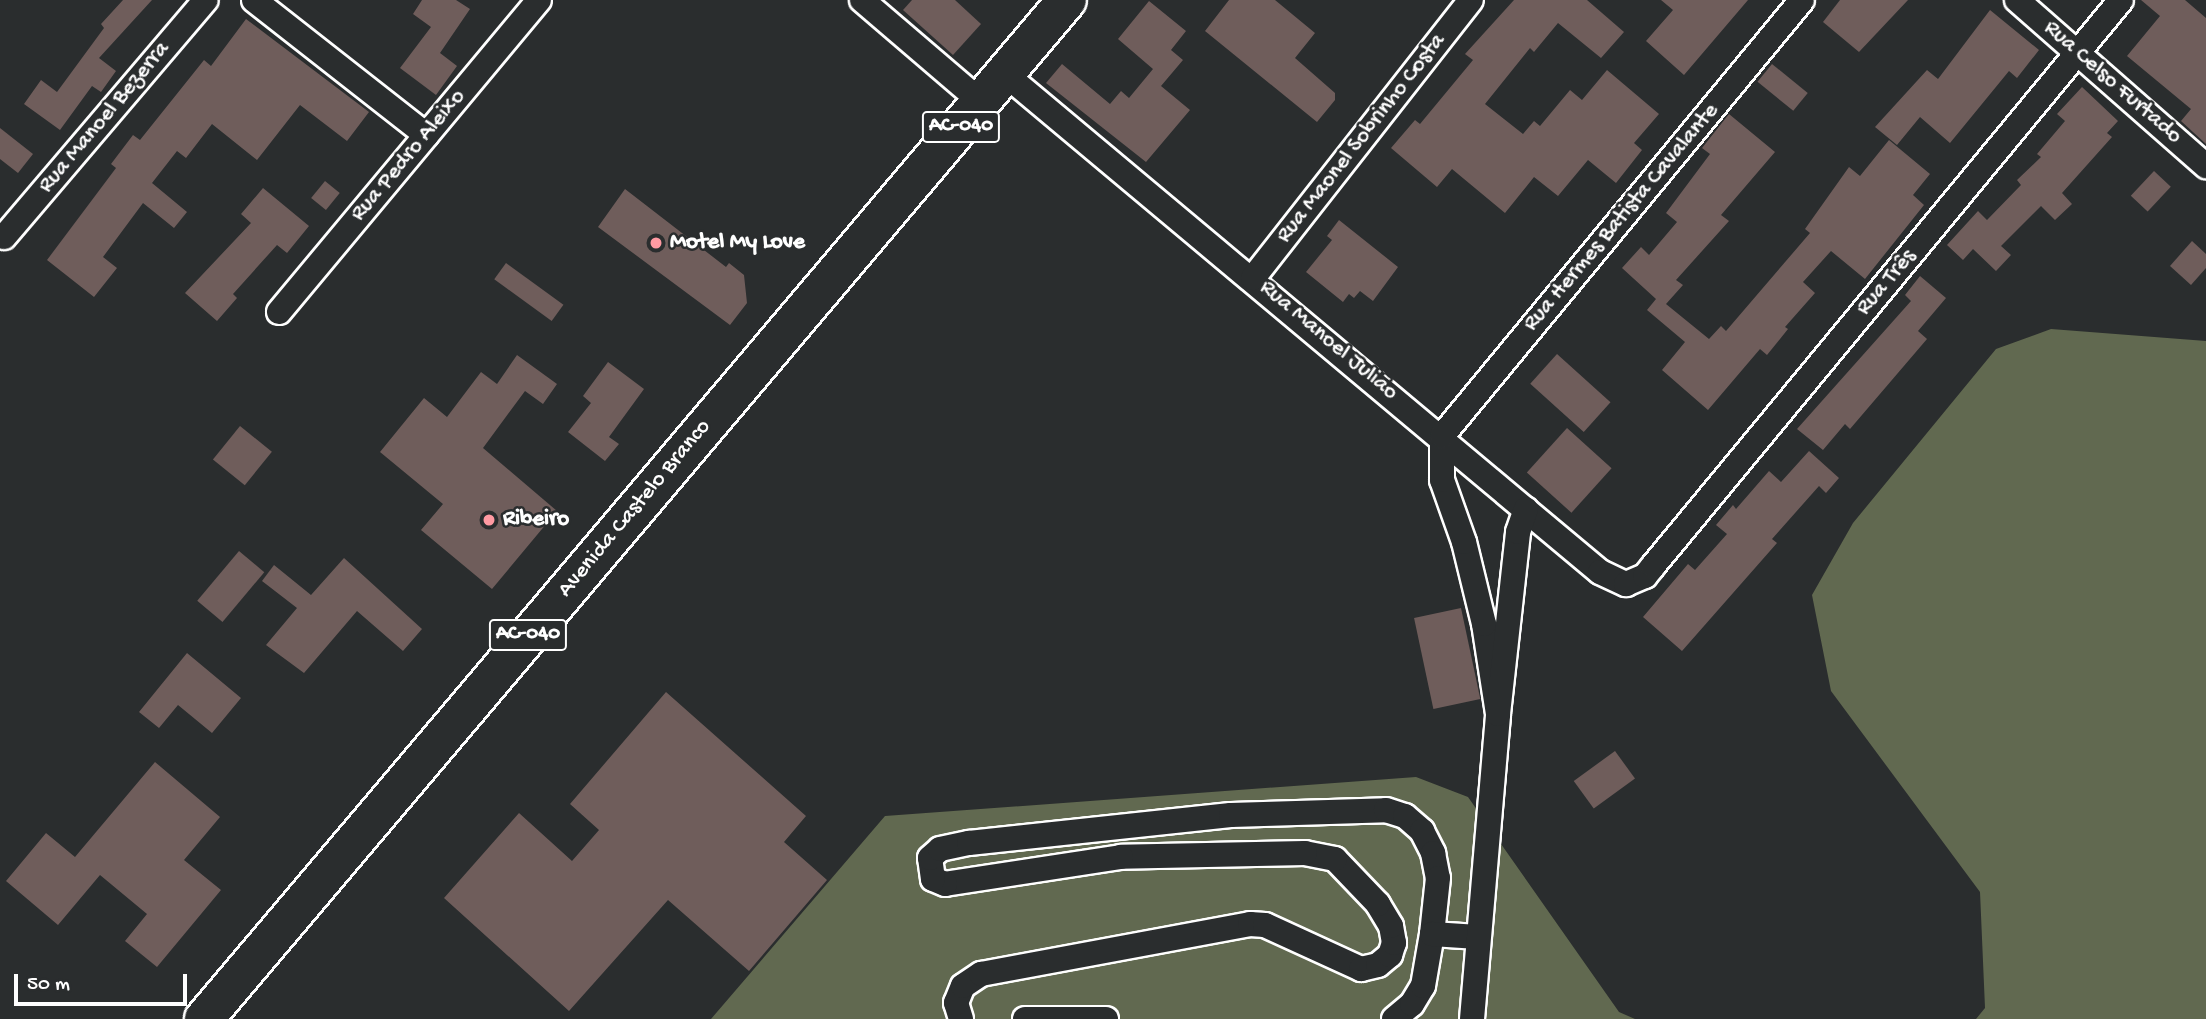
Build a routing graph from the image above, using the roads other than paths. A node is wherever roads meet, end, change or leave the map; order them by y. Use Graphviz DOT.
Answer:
graph roads {
  1 [pos="206,0"];
  2 [pos="254,0"];
  3 [pos="539,0"];
  4 [pos="862,0"];
  5 [pos="1067,0"];
  6 [pos="1471,0"];
  7 [pos="1802,0"];
  8 [pos="2017,0"];
  9 [pos="2121,0"];
  10 [pos="2078,52"];
  11 [pos="1006,74"];
  12 [pos="981,102"];
  13 [pos="426,135"];
  14 [pos="2206,166"];
  15 [pos="4,237"];
  16 [pos="1253,278"];
  17 [pos="279,312"];
  18 [pos="1442,436"];
  19 [pos="1526,509"];
  20 [pos="1653,566"];
  21 [pos="1498,713"];
  22 [pos="1432,934"];
  23 [pos="1478,937"];
  24 [pos="204,1019"];
  25 [pos="961,1019"];
  26 [pos="1025,1019"];
  27 [pos="1106,1019"];
  28 [pos="1394,1019"];
  29 [pos="1472,1019"];
  1 -- 15 [label="street, Rua Manoel Bezerra"];
  2 -- 13 [label="street"];
  3 -- 13 [label="street, Rua Pedro Aleixo"];
  4 -- 12 [label="street"];
  5 -- 11 [label="highway, Avenida Castelo Branco / AC-040"];
  6 -- 16 [label="street, Rua Maonel Sobrinho Costa"];
  7 -- 18 [label="street, Rua Hermes Batista Cavalante"];
  8 -- 10 [label="street, Rua Celso Furtado"];
  9 -- 10 [label="street, Rua Três"];
  10 -- 14 [label="street, Rua Celso Furtado"];
  10 -- 20 [label="street, Rua Três"];
  11 -- 12 [label="highway, Avenida Castelo Branco / AC-040"];
  11 -- 16 [label="street, Rua Manoel Julião"];
  12 -- 24 [label="highway, Avenida Castelo Branco / AC-040"];
  13 -- 17 [label="street, Rua Pedro Aleixo"];
  16 -- 18 [label="street, Rua Manoel Julião"];
  18 -- 19 [label="street, Rua Manoel Julião"];
  18 -- 21 [label="street"];
  19 -- 20 [label="street, Rua Manoel Julião"];
  19 -- 21 [label="street"];
  21 -- 23 [label="street"];
  22 -- 23 [label="street"];
  22 -- 25 [label="street"];
  22 -- 28 [label="street"];
  23 -- 29 [label="street"];
  26 -- 27 [label="street"];
}
